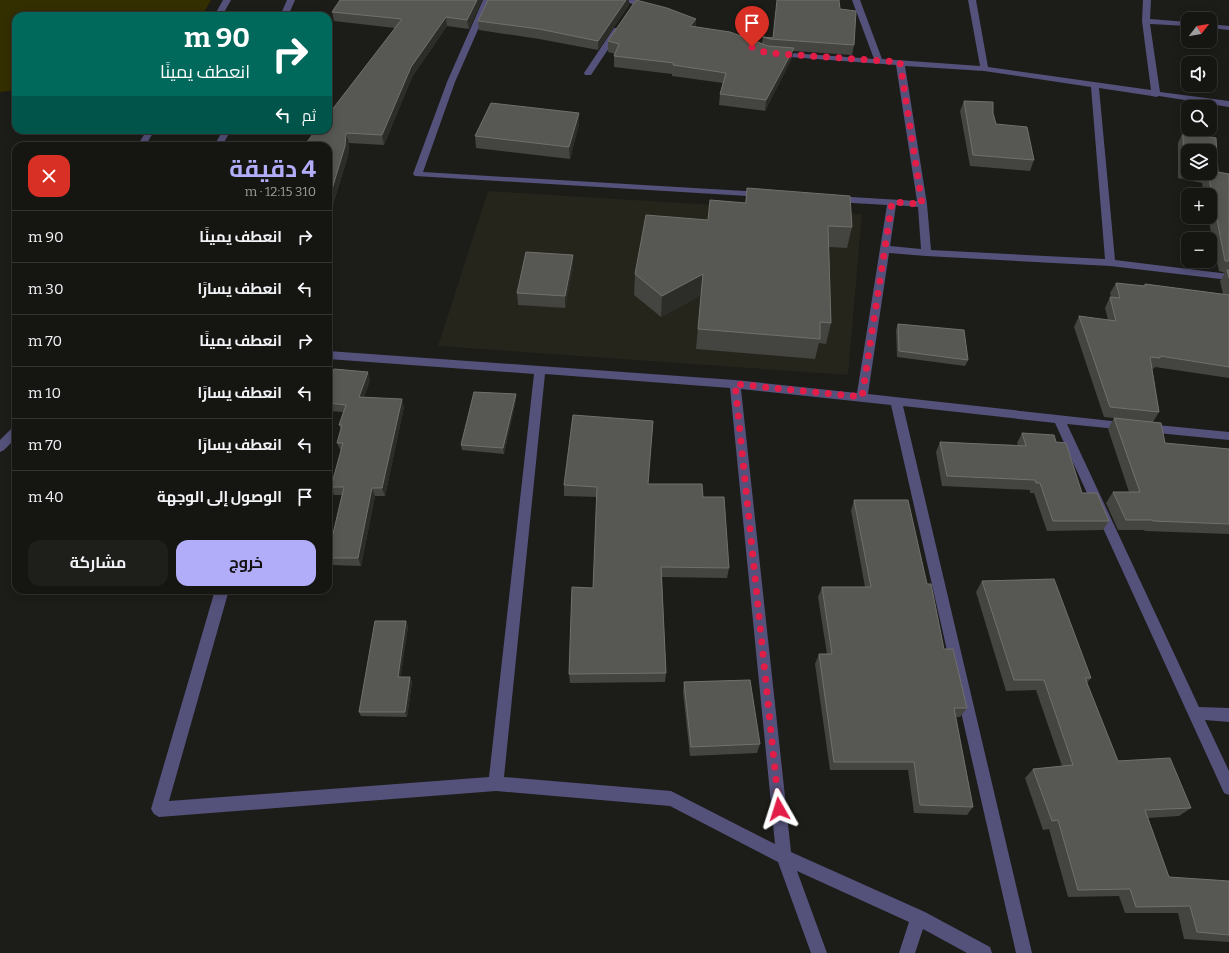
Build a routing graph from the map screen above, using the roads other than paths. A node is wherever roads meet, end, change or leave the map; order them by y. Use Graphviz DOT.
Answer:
graph roads {
  1 [pos="227,0"];
  2 [pos="291,0"];
  3 [pos="487,0"];
  4 [pos="856,0"];
  5 [pos="972,0"];
  6 [pos="1147,0"];
  7 [pos="631,4"];
  8 [pos="657,11"];
  9 [pos="220,12"];
  10 [pos="286,12"];
  11 [pos="1146,21"];
  12 [pos="622,22"];
  13 [pos="1181,24"];
  14 [pos="1217,27"];
  15 [pos="1229,28"];
  16 [pos="767,53"];
  17 [pos="879,61"];
  18 [pos="900,62"];
  19 [pos="984,69"];
  20 [pos="588,73"];
  21 [pos="1095,85"];
  22 [pos="1156,95"];
  23 [pos="1229,104"];
  24 [pos="773,195"];
  25 [pos="828,198"];
  26 [pos="892,202"];
  27 [pos="922,204"];
  28 [pos="885,249"];
  29 [pos="926,253"];
  30 [pos="1110,264"];
  31 [pos="1229,277"];
  32 [pos="332,355"];
  33 [pos="540,369"];
  34 [pos="735,384"];
  35 [pos="862,397"];
  36 [pos="896,401"];
  37 [pos="1059,419"];
  38 [pos="12,435"];
  39 [pos="1229,436"];
  40 [pos="0,447"];
  41 [pos="221,594"];
  42 [pos="1195,714"];
  43 [pos="1229,715"];
  44 [pos="496,784"];
  45 [pos="1229,788"];
  46 [pos="784,857"];
  47 [pos="919,918"];
  48 [pos="819,953"];
  49 [pos="907,953"];
  50 [pos="984,953"];
  51 [pos="1024,953"];
  1 -- 9 [label="street"];
  2 -- 10 [label="street"];
  3 -- 24 [label="street"];
  4 -- 17 [label="street"];
  5 -- 19 [label="street"];
  6 -- 11 [label="street"];
  7 -- 8 [label="street"];
  11 -- 13 [label="street"];
  11 -- 22 [label="street"];
  12 -- 20 [label="street"];
  14 -- 15 [label="street"];
  16 -- 17 [label="street"];
  17 -- 18 [label="street"];
  18 -- 19 [label="street"];
  18 -- 27 [label="street"];
  19 -- 21 [label="street"];
  21 -- 22 [label="street"];
  21 -- 30 [label="street"];
  22 -- 23 [label="street"];
  25 -- 26 [label="street"];
  26 -- 27 [label="street"];
  26 -- 28 [label="street"];
  27 -- 29 [label="street"];
  28 -- 29 [label="street"];
  28 -- 35 [label="street"];
  29 -- 30 [label="street"];
  30 -- 31 [label="street"];
  32 -- 33 [label="street"];
  33 -- 34 [label="street"];
  33 -- 44 [label="street"];
  34 -- 35 [label="street"];
  34 -- 46 [label="street"];
  35 -- 36 [label="street"];
  36 -- 37 [label="street"];
  36 -- 51 [label="street"];
  37 -- 39 [label="street"];
  37 -- 42 [label="street"];
  38 -- 40 [label="street"];
  41 -- 44 [label="street"];
  42 -- 43 [label="street"];
  42 -- 45 [label="street"];
  44 -- 46 [label="street"];
  46 -- 47 [label="street"];
  46 -- 48 [label="street"];
  47 -- 49 [label="street"];
  47 -- 50 [label="street"];
}
